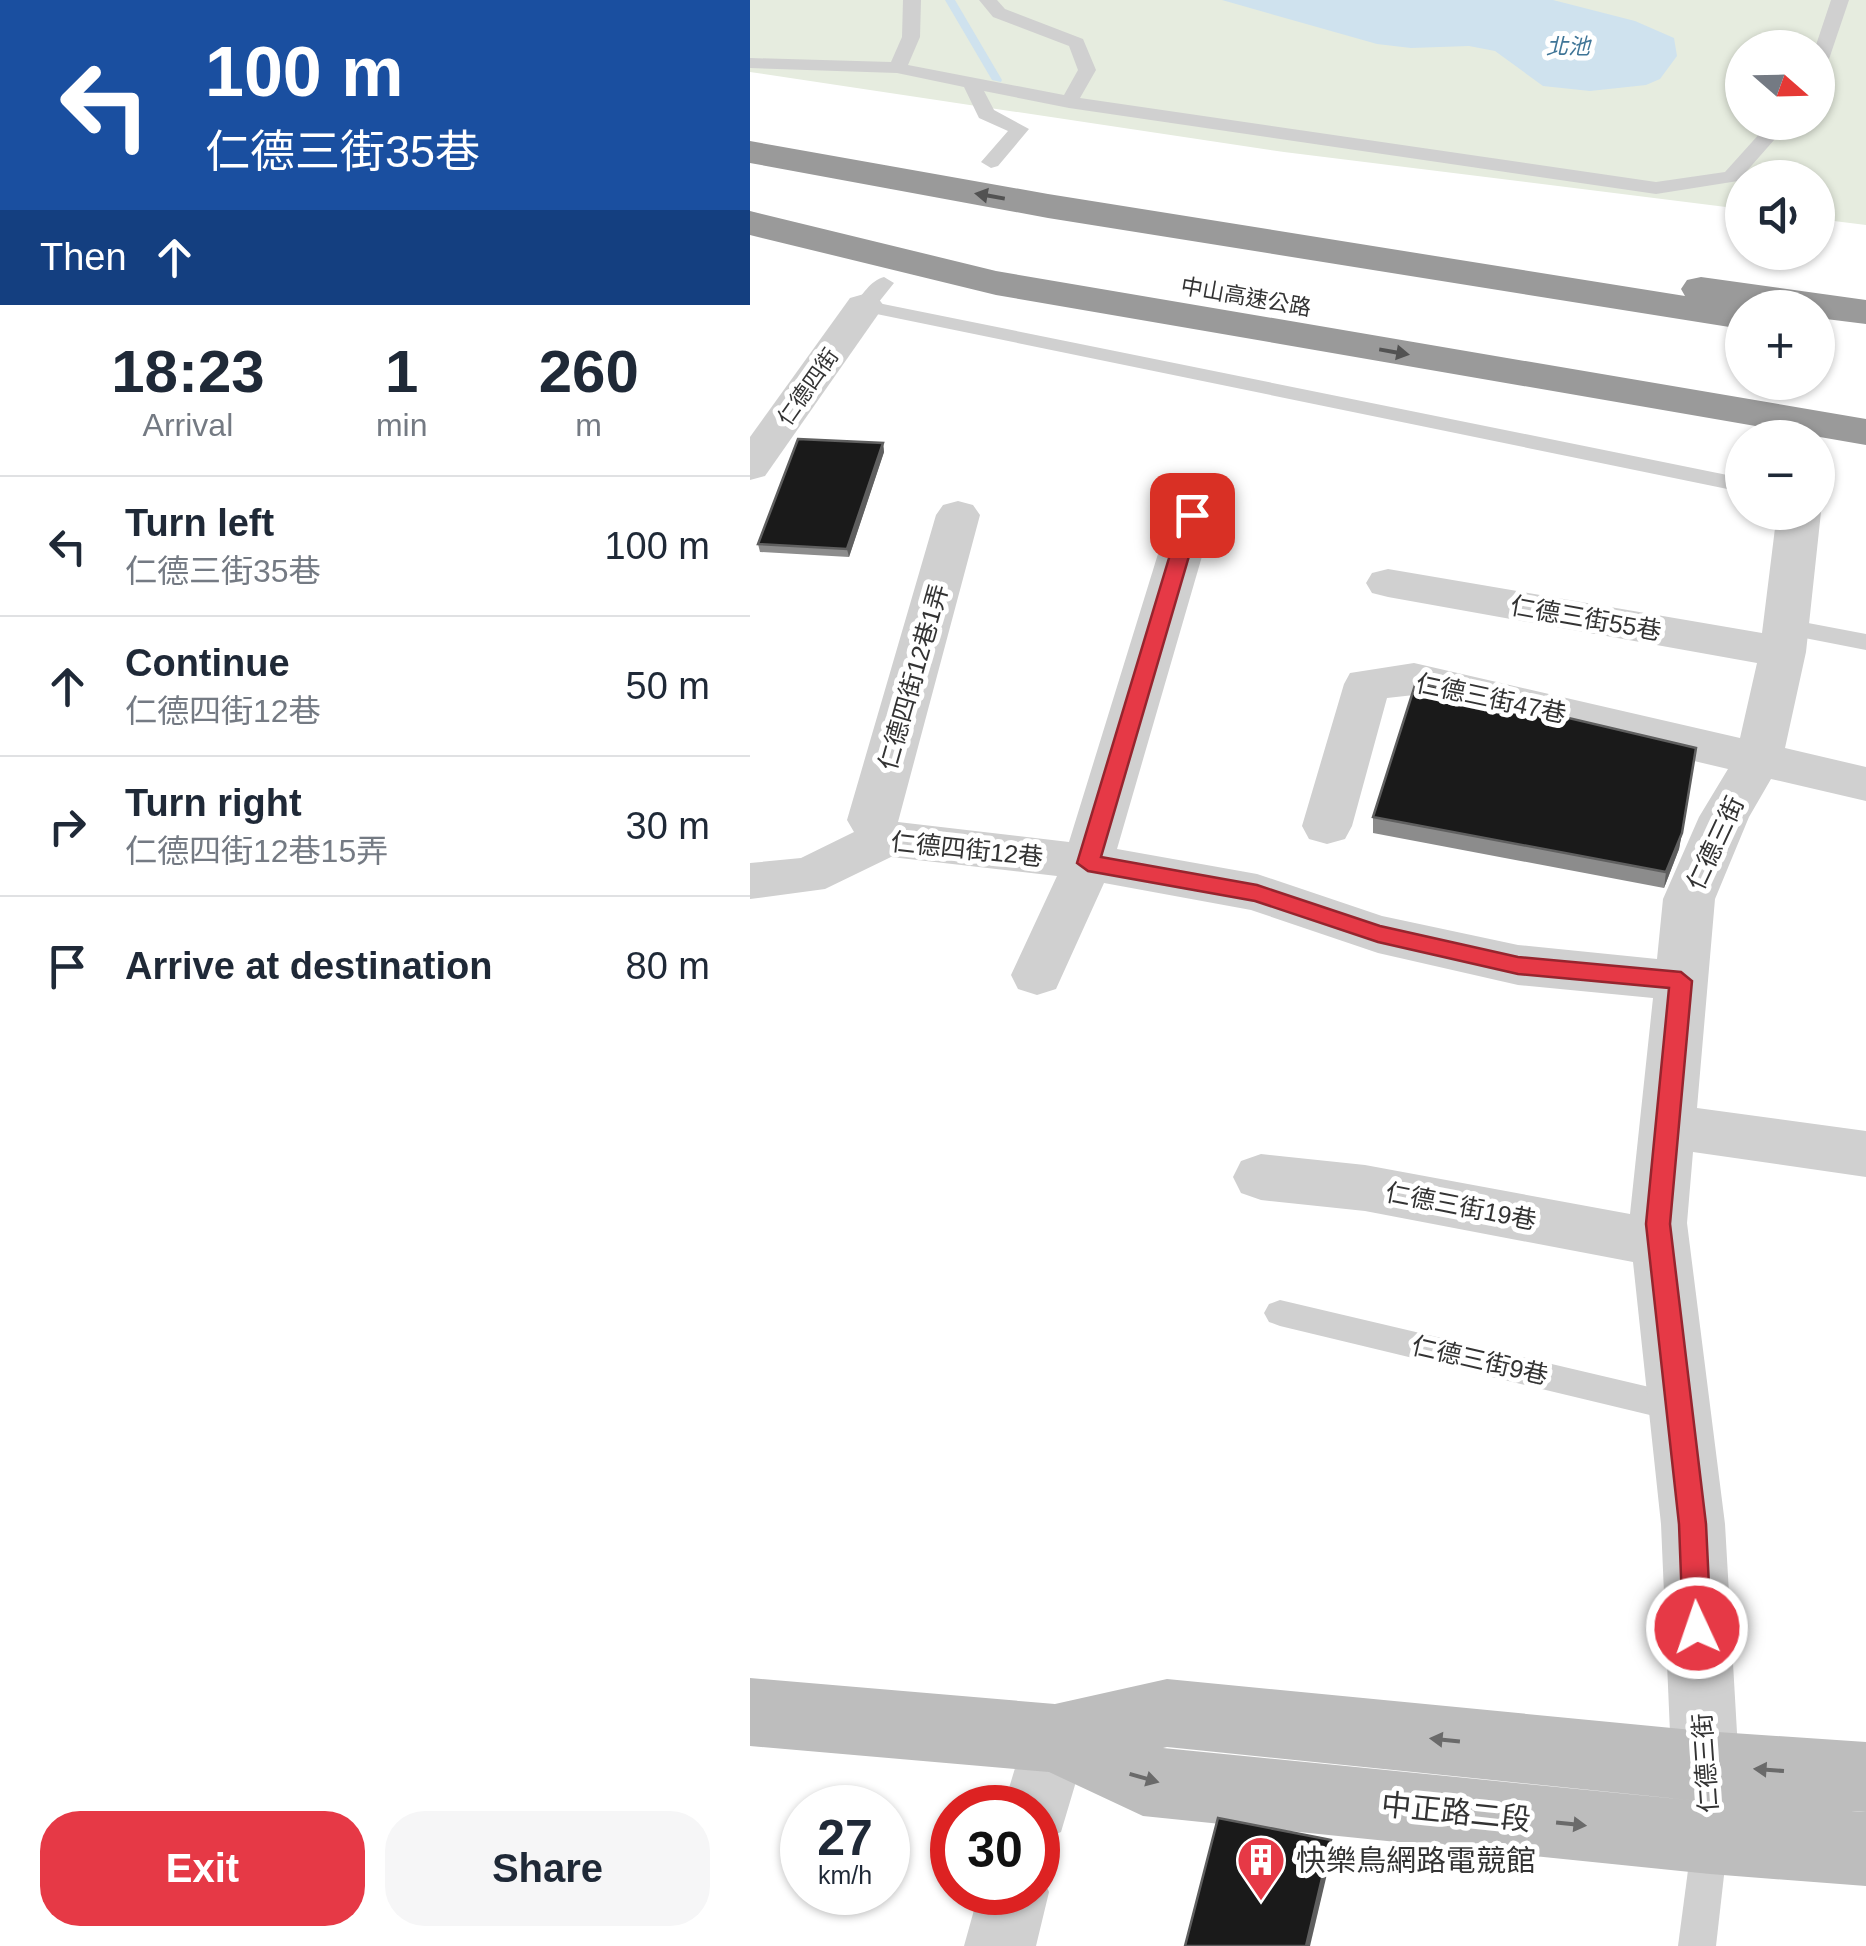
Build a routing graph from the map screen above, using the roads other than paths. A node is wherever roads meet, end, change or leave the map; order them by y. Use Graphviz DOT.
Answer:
graph roads {
  1 [pos="912,0"];
  2 [pos="988,0"];
  3 [pos="1840,0"];
  4 [pos="1830,30"];
  5 [pos="750,63"];
  6 [pos="897,68"];
  7 [pos="971,82"];
  8 [pos="1069,102"];
  9 [pos="1764,140"];
  10 [pos="750,152"];
  11 [pos="992,162"];
  12 [pos="1048,206"];
  13 [pos="750,210"];
  14 [pos="750,223"];
  15 [pos="874,294"];
  16 [pos="1866,312"];
  17 [pos="1725,314"];
  18 [pos="1835,331"];
  19 [pos="1866,336"];
  20 [pos="1725,376"];
  21 [pos="1835,394"];
  22 [pos="1866,399"];
  23 [pos="1866,432"];
  24 [pos="750,467"];
  25 [pos="1725,482"];
  26 [pos="958,514"];
  27 [pos="1192,515"];
  28 [pos="1797,530"];
  29 [pos="1388,583"];
  30 [pos="1785,640"];
  31 [pos="1866,642"];
  32 [pos="1759,758"];
  33 [pos="1866,784"];
  34 [pos="1327,826"];
  35 [pos="883,838"];
  36 [pos="1088,863"];
  37 [pos="750,882"];
  38 [pos="1038,975"];
  39 [pos="1681,981"];
  40 [pos="1667,1126"];
  41 [pos="1866,1154"];
  42 [pos="1261,1177"];
  43 [pos="1660,1242"];
  44 [pos="1280,1313"];
  45 [pos="1680,1408"];
  46 [pos="750,1712"];
  47 [pos="1055,1738"];
  48 [pos="1704,1766"];
  49 [pos="1866,1776"];
  50 [pos="1043,1785"];
  51 [pos="1710,1838"];
  52 [pos="1866,1849"];
  53 [pos="1008,1915"];
  54 [pos="1000,1946"];
  55 [pos="1697,1946"];
  1 -- 6 [label="lane"];
  2 -- 8 [label="lane"];
  3 -- 4 [label="lane"];
  5 -- 6 [label="lane"];
  6 -- 7 [label="lane"];
  7 -- 8 [label="lane"];
  7 -- 11 [label="lane"];
  8 -- 9 [label="lane"];
  12 -- 10 [label="highway, one-way"];
  12 -- 16 [label="highway"];
  12 -- 17 [label="highway"];
  13 -- 20 [label="highway, 中山高速公路"];
  14 -- 23 [label="highway, one-way"];
  15 -- 24 [label="street, 仁德四街"];
  15 -- 25 [label="lane"];
  18 -- 19 [label="highway"];
  21 -- 22 [label="highway"];
  26 -- 35 [label="street, 仁德四街12巷1弄"];
  27 -- 36 [label="street"];
  28 -- 30 [label="street, 仁德三街"];
  29 -- 30 [label="street, 仁德三街55巷"];
  30 -- 31 [label="lane"];
  30 -- 32 [label="street, 仁德三街"];
  32 -- 33 [label="street"];
  32 -- 34 [label="street, 仁德三街47巷"];
  32 -- 39 [label="street, 仁德三街"];
  35 -- 36 [label="street, 仁德四街12巷"];
  35 -- 37 [label="street, 仁德四街12巷"];
  36 -- 38 [label="street"];
  36 -- 39 [label="street, 仁德四街12巷"];
  39 -- 40 [label="street, 仁德三街"];
  40 -- 41 [label="street"];
  40 -- 43 [label="street, 仁德三街"];
  42 -- 43 [label="street, 仁德三街19巷"];
  43 -- 45 [label="street, 仁德三街"];
  44 -- 45 [label="lane, 仁德三街9巷"];
  45 -- 48 [label="street, 仁德三街"];
  46 -- 47 [label="main road, 中正路二段"];
  48 -- 47 [label="main road, 中正路二段, one-way"];
  47 -- 50 [label="street"];
  47 -- 51 [label="main road, 中正路二段, one-way"];
  49 -- 48 [label="main road, 中正路二段, one-way"];
  48 -- 51 [label="street, 仁德三街"];
  51 -- 52 [label="main road, 中正路二段"];
  51 -- 55 [label="lane"];
  53 -- 54 [label="street"];
}
